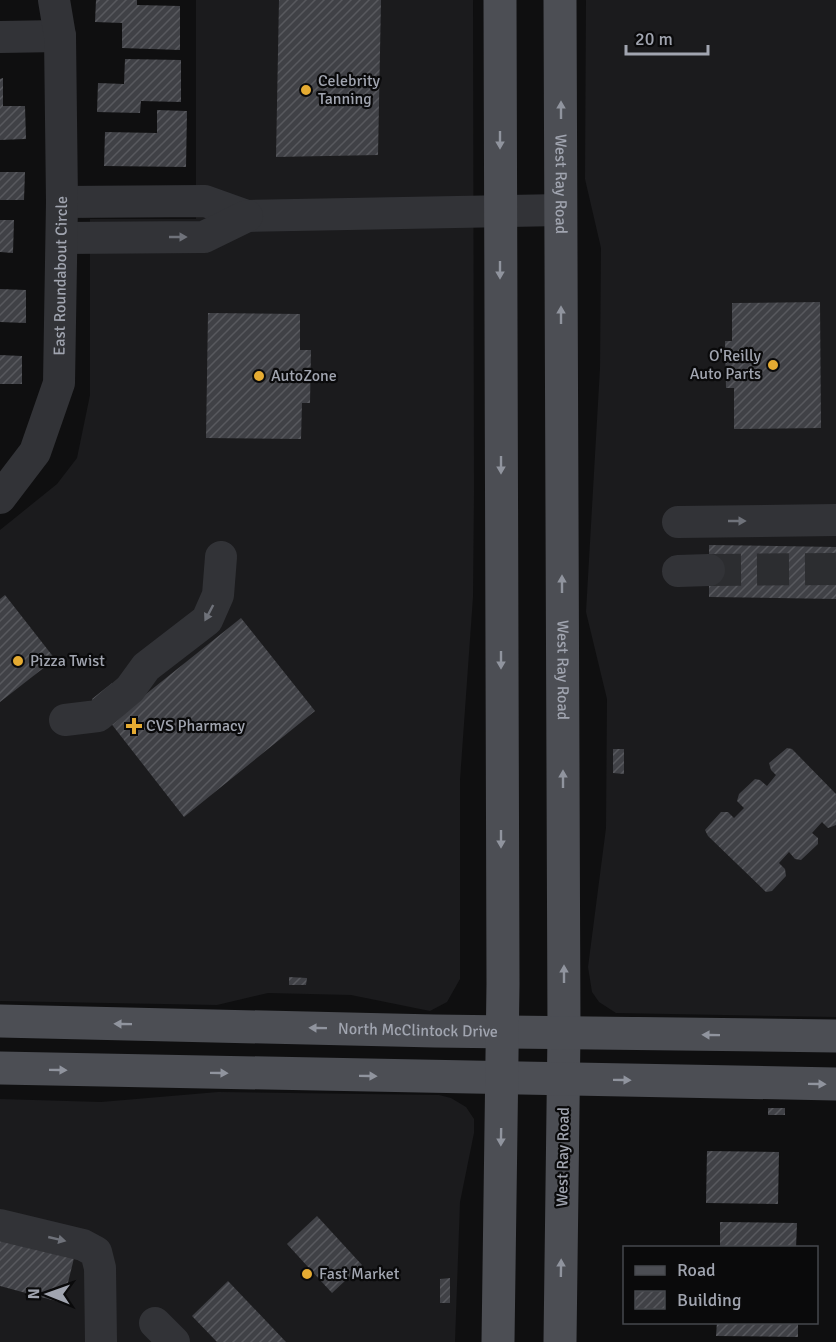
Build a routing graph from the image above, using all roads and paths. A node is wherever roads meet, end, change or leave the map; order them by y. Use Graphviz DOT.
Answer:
graph roads {
  1 [pos="54,0"];
  2 [pos="500,0"];
  3 [pos="560,0"];
  4 [pos="60,36"];
  5 [pos="0,37"];
  6 [pos="62,202"];
  7 [pos="561,210"];
  8 [pos="500,212"];
  9 [pos="247,216"];
  10 [pos="62,238"];
  11 [pos="0,498"];
  12 [pos="836,520"];
  13 [pos="678,522"];
  14 [pos="220,557"];
  15 [pos="65,720"];
  16 [pos="0,1021"];
  17 [pos="502,1032"];
  18 [pos="564,1032"];
  19 [pos="836,1036"];
  20 [pos="0,1068"];
  21 [pos="502,1079"];
  22 [pos="564,1079"];
  23 [pos="836,1084"];
  24 [pos="0,1225"];
  25 [pos="101,1342"];
  26 [pos="498,1342"];
  27 [pos="560,1342"];
  1 -- 4 [label="street, East Roundabout Circle"];
  2 -- 8 [label="main road, one-way"];
  7 -- 3 [label="main road, West Ray Road, one-way"];
  4 -- 5 [label="street"];
  4 -- 6 [label="street, East Roundabout Circle"];
  6 -- 9 [label="street"];
  6 -- 10 [label="street, East Roundabout Circle"];
  7 -- 8 [label="street"];
  18 -- 7 [label="main road, West Ray Road, one-way"];
  8 -- 9 [label="street"];
  8 -- 17 [label="main road, one-way"];
  10 -- 9 [label="street, one-way"];
  10 -- 11 [label="street, East Roundabout Circle"];
  13 -- 12 [label="street, one-way"];
  14 -- 15 [label="street, one-way"];
  17 -- 16 [label="main road, North McClintock Drive, one-way"];
  17 -- 18 [label="main road, North McClintock Drive"];
  17 -- 21 [label="main road"];
  19 -- 18 [label="main road, North McClintock Drive, one-way"];
  18 -- 22 [label="main road, West Ray Road"];
  20 -- 21 [label="main road, one-way"];
  21 -- 22 [label="main road"];
  21 -- 26 [label="main road, one-way"];
  22 -- 23 [label="main road, one-way"];
  27 -- 22 [label="main road, West Ray Road, one-way"];
  24 -- 25 [label="street, one-way"];
}
